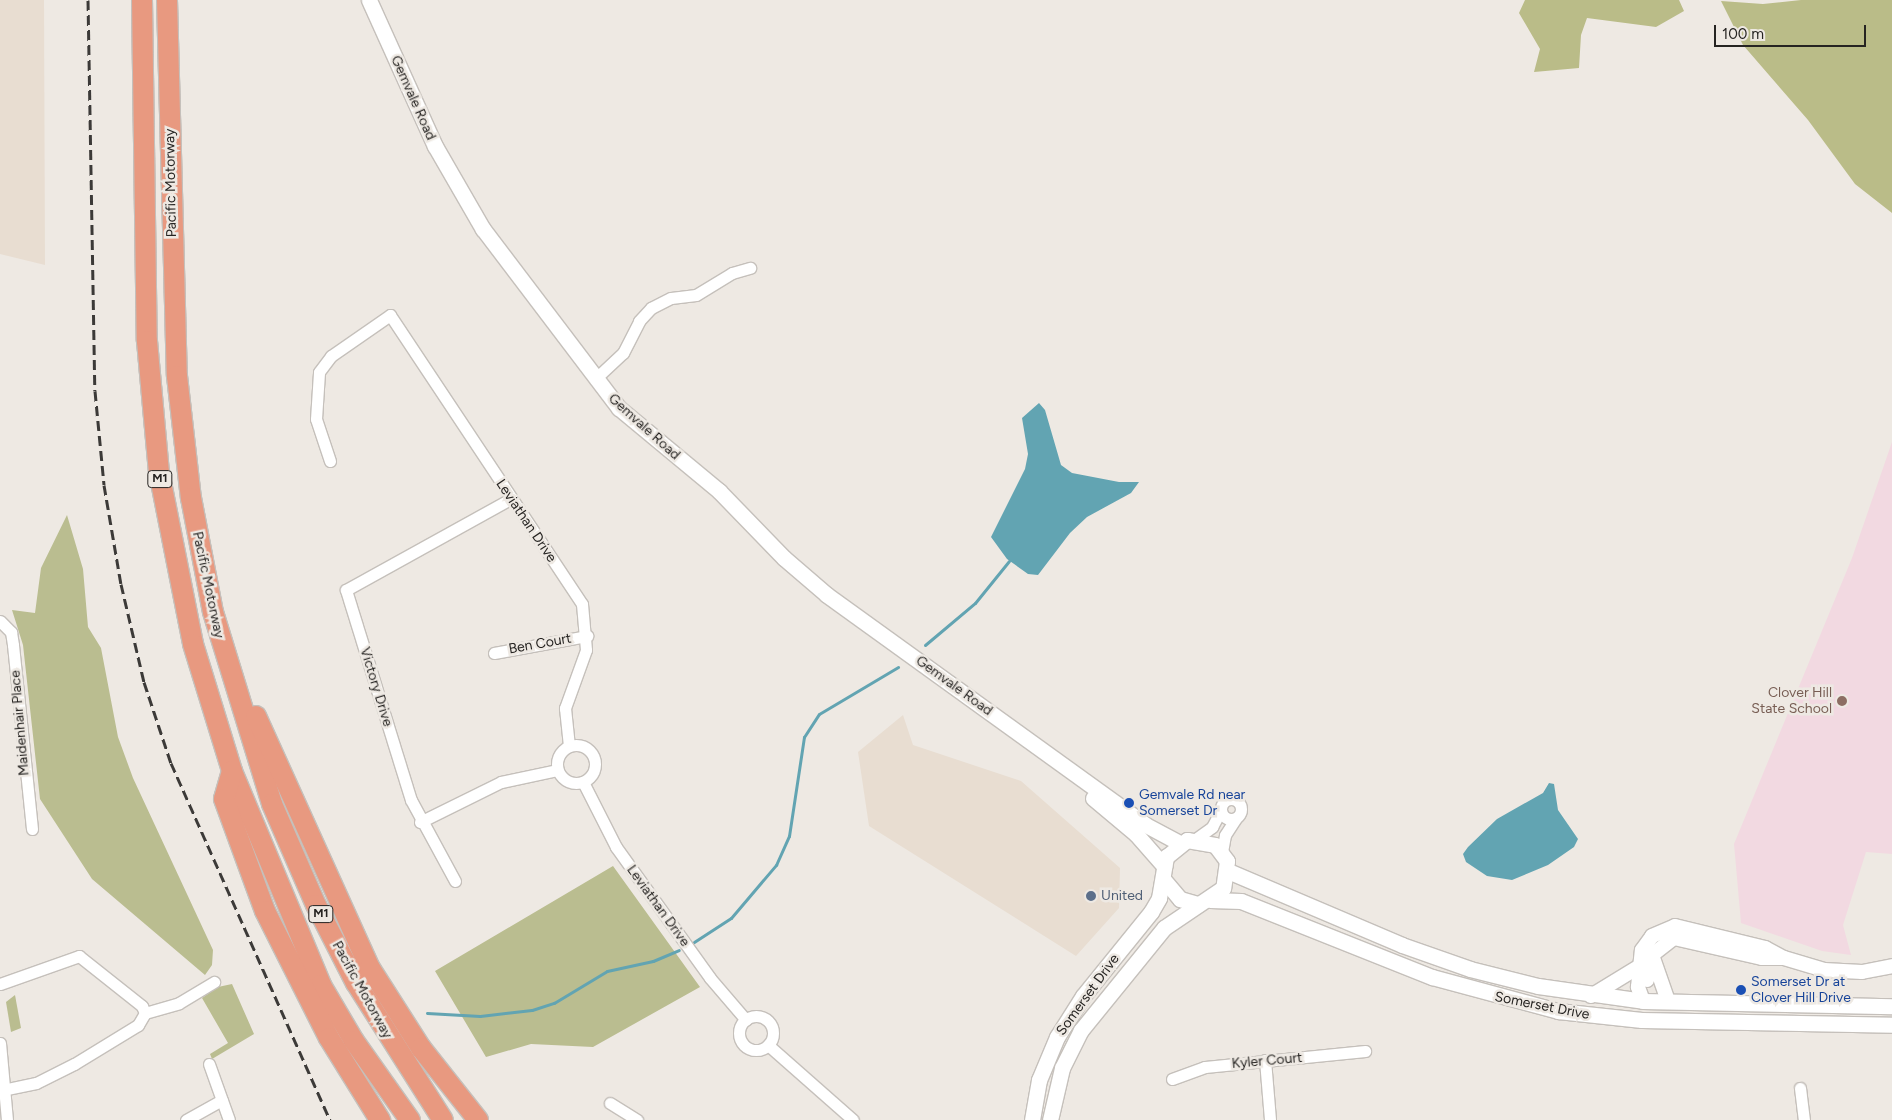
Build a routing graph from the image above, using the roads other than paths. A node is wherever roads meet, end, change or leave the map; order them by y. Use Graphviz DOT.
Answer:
graph roads {
  1 [pos="142,0"];
  2 [pos="167,0"];
  3 [pos="369,0"];
  4 [pos="750,268"];
  5 [pos="595,379"];
  6 [pos="330,461"];
  7 [pos="510,499"];
  8 [pos="0,621"];
  9 [pos="587,636"];
  10 [pos="494,653"];
  11 [pos="234,691"];
  12 [pos="569,746"];
  13 [pos="1040,750"];
  14 [pos="557,770"];
  15 [pos="232,771"];
  16 [pos="583,782"];
  17 [pos="1221,810"];
  18 [pos="1236,818"];
  19 [pos="420,822"];
  20 [pos="32,830"];
  21 [pos="1197,838"];
  22 [pos="1179,843"];
  23 [pos="1222,852"];
  24 [pos="1228,871"];
  25 [pos="1164,873"];
  26 [pos="455,881"];
  27 [pos="1204,902"];
  28 [pos="1652,955"];
  29 [pos="1784,958"];
  30 [pos="1640,966"];
  31 [pos="1892,966"];
  32 [pos="214,982"];
  33 [pos="0,984"];
  34 [pos="1591,996"];
  35 [pos="1643,1001"];
  36 [pos="1668,1002"];
  37 [pos="1892,1006"];
  38 [pos="144,1013"];
  39 [pos="746,1020"];
  40 [pos="1642,1020"];
  41 [pos="1892,1025"];
  42 [pos="0,1043"];
  43 [pos="768,1045"];
  44 [pos="1365,1051"];
  45 [pos="1265,1060"];
  46 [pos="209,1064"];
  47 [pos="1172,1079"];
  48 [pos="1800,1088"];
  49 [pos="7,1089"];
  50 [pos="222,1100"];
  51 [pos="610,1103"];
  52 [pos="7,1120"];
  53 [pos="186,1120"];
  54 [pos="230,1120"];
  55 [pos="380,1120"];
  56 [pos="410,1120"];
  57 [pos="443,1120"];
  58 [pos="478,1120"];
  59 [pos="637,1120"];
  60 [pos="853,1120"];
  61 [pos="1032,1120"];
  62 [pos="1050,1120"];
  63 [pos="1270,1120"];
  64 [pos="1804,1120"];
  1 -- 15 [label="highway, Pacific Motorway / M1"];
  2 -- 11 [label="highway, Pacific Motorway / M1"];
  3 -- 5 [label="main road, Gemvale Road"];
  4 -- 5 [label="street"];
  5 -- 13 [label="main road, Gemvale Road"];
  6 -- 7 [label="street, Leviathan Drive"];
  7 -- 9 [label="street, Leviathan Drive"];
  7 -- 19 [label="street, Victory Drive"];
  8 -- 20 [label="street, Maidenhair Place"];
  9 -- 10 [label="street, Ben Court"];
  9 -- 12 [label="street, Leviathan Drive"];
  11 -- 57 [label="highway, Pacific Motorway / M1"];
  11 -- 58 [label="highway"];
  12 -- 14 [label="street"];
  12 -- 16 [label="street"];
  13 -- 22 [label="main road, Gemvale Road"];
  13 -- 25 [label="main road, Gemvale Road"];
  14 -- 16 [label="street"];
  14 -- 19 [label="street"];
  15 -- 55 [label="highway"];
  15 -- 56 [label="highway, Pacific Motorway / M1"];
  16 -- 39 [label="street, Leviathan Drive"];
  17 -- 18 [label="street"];
  17 -- 18 [label="street"];
  17 -- 21 [label="street"];
  18 -- 23 [label="street"];
  19 -- 26 [label="street"];
  21 -- 22 [label="main road"];
  21 -- 23 [label="main road"];
  22 -- 25 [label="main road, Somerset Drive"];
  23 -- 24 [label="main road"];
  24 -- 27 [label="main road, Somerset Drive"];
  24 -- 34 [label="main road, Somerset Drive"];
  25 -- 27 [label="main road, Somerset Drive"];
  25 -- 61 [label="main road, Somerset Drive"];
  27 -- 40 [label="main road, Somerset Drive"];
  27 -- 62 [label="main road, Somerset Drive"];
  28 -- 29 [label="street"];
  28 -- 35 [label="street"];
  28 -- 36 [label="street"];
  29 -- 30 [label="street"];
  29 -- 31 [label="street"];
  30 -- 34 [label="street"];
  30 -- 35 [label="street"];
  32 -- 38 [label="street"];
  33 -- 38 [label="street"];
  34 -- 35 [label="main road, Somerset Drive"];
  35 -- 36 [label="main road, Somerset Drive"];
  35 -- 40 [label="street"];
  36 -- 37 [label="main road, Somerset Drive"];
  38 -- 49 [label="street"];
  39 -- 43 [label="street"];
  39 -- 43 [label="street"];
  40 -- 41 [label="main road, Somerset Drive"];
  42 -- 49 [label="street"];
  43 -- 60 [label="street"];
  44 -- 45 [label="street, Kyler Court"];
  45 -- 47 [label="street, Kyler Court"];
  45 -- 63 [label="street"];
  46 -- 50 [label="street"];
  48 -- 64 [label="street"];
  49 -- 52 [label="street"];
  50 -- 53 [label="street"];
  50 -- 54 [label="street"];
  51 -- 59 [label="street"];
}
